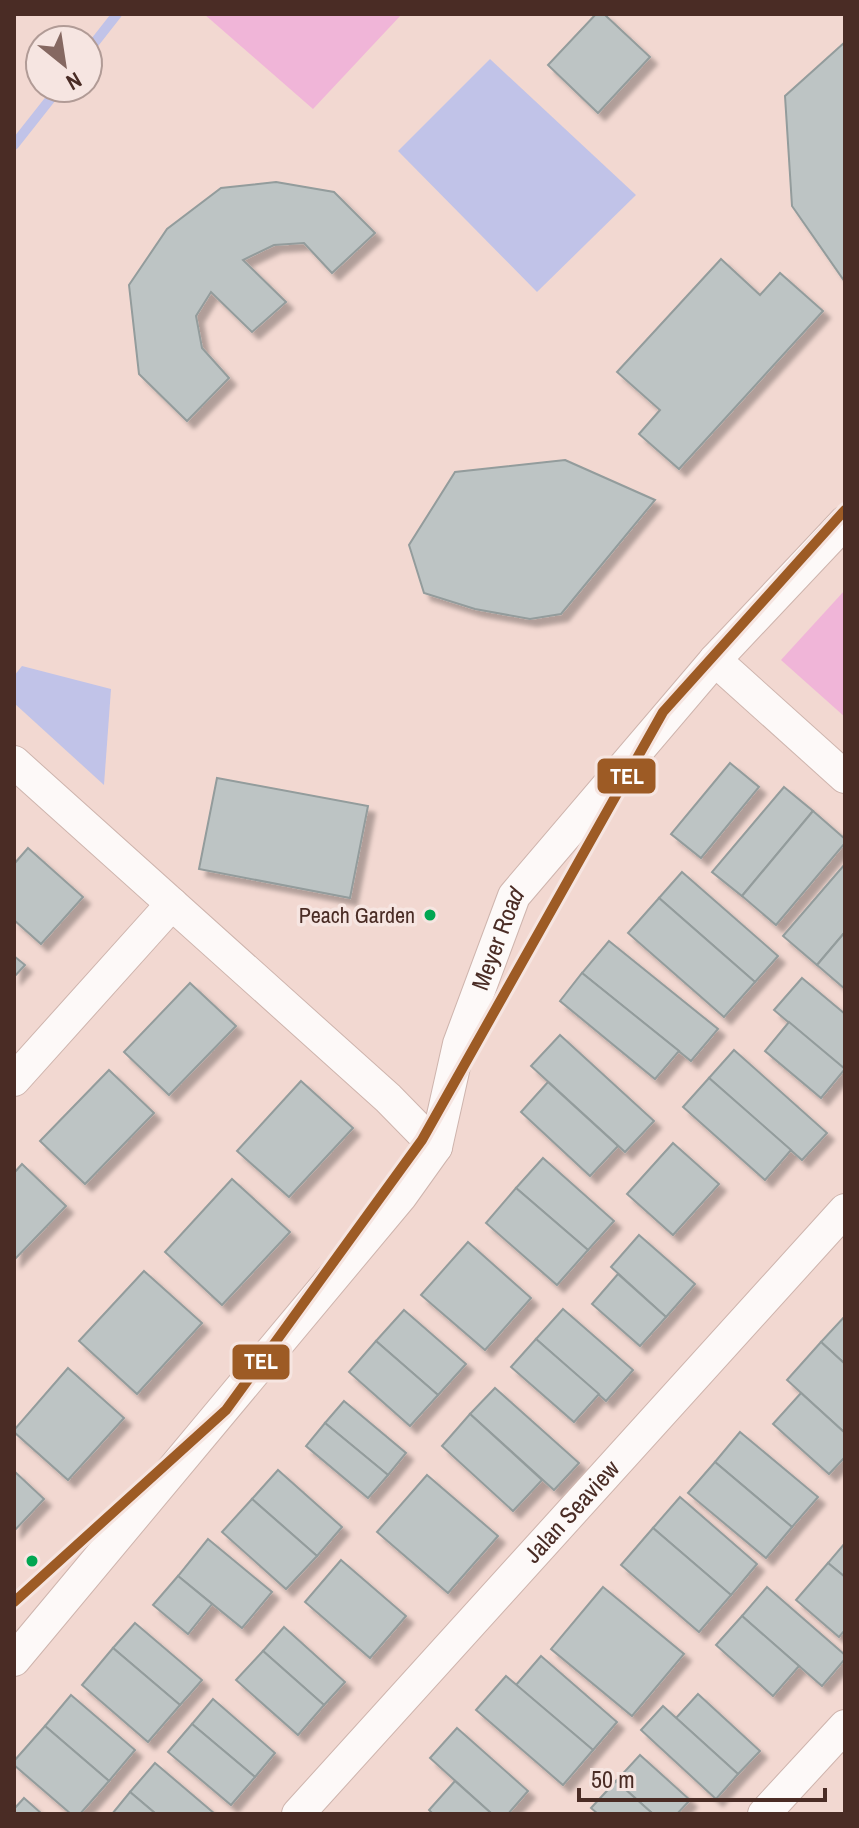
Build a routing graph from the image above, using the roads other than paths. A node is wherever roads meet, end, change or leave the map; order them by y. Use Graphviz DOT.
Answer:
graph roads {
  1 [pos="845,522"];
  2 [pos="715,660"];
  3 [pos="14,762"];
  4 [pos="845,777"];
  5 [pos="172,904"];
  6 [pos="14,1080"];
  7 [pos="436,1147"];
  8 [pos="845,1210"];
  9 [pos="14,1660"];
  10 [pos="845,1726"];
  11 [pos="298,1814"];
  12 [pos="764,1814"];
  1 -- 2 [label="street, Meyer Road"];
  2 -- 4 [label="street"];
  2 -- 7 [label="street, Meyer Road"];
  3 -- 5 [label="street"];
  5 -- 6 [label="street"];
  5 -- 7 [label="street"];
  7 -- 9 [label="street, Meyer Road"];
  8 -- 11 [label="street, Jalan Seaview"];
  10 -- 12 [label="street"];
}
